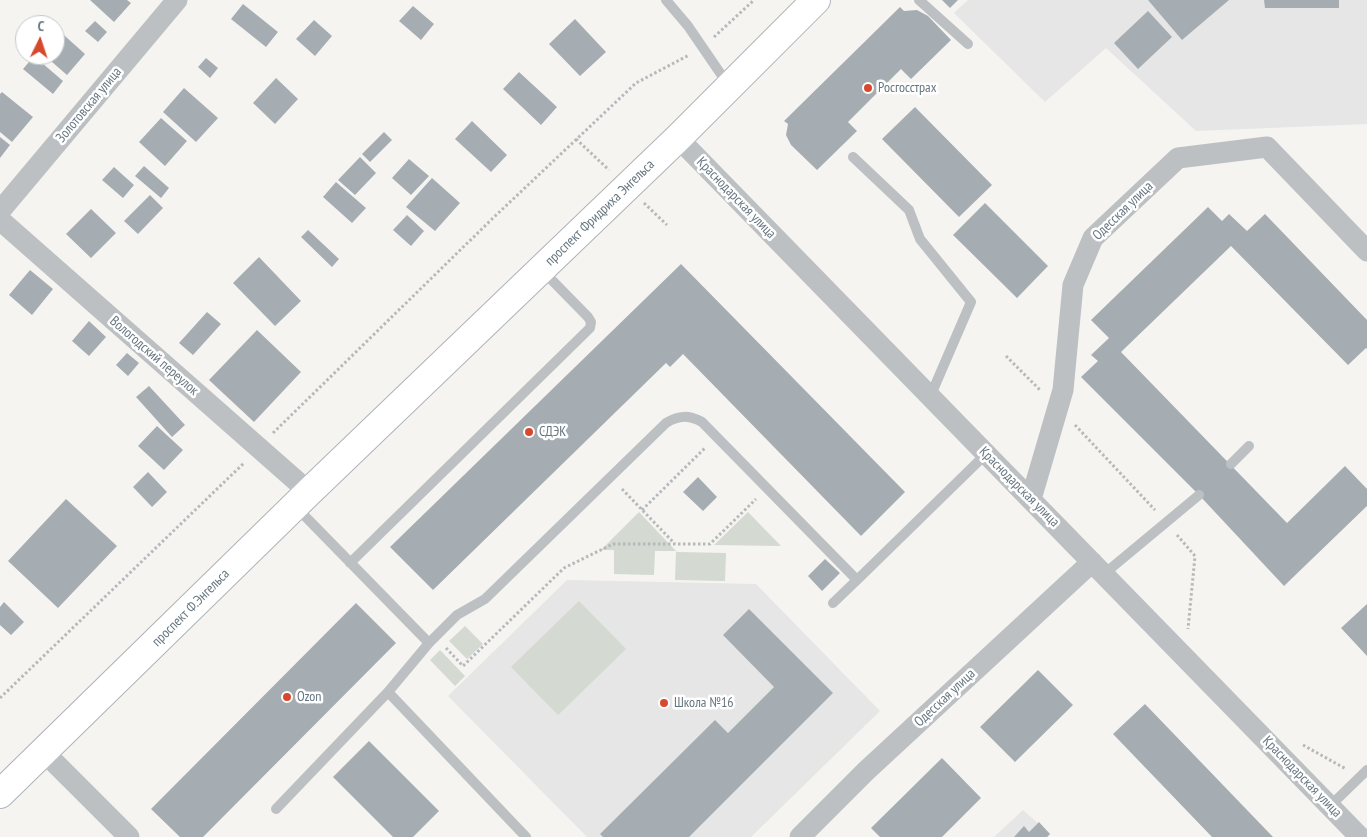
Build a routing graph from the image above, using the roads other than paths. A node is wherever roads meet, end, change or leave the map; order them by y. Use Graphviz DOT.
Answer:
graph roads {
  1 [pos="177,0"];
  2 [pos="666,0"];
  3 [pos="816,0"];
  4 [pos="919,0"];
  5 [pos="968,44"];
  6 [pos="729,86"];
  7 [pos="678,138"];
  8 [pos="853,156"];
  9 [pos="0,211"];
  10 [pos="0,220"];
  11 [pos="1367,251"];
  12 [pos="541,269"];
  13 [pos="930,397"];
  14 [pos="382,422"];
  15 [pos="1249,446"];
  16 [pos="986,454"];
  17 [pos="1231,464"];
  18 [pos="1199,495"];
  19 [pos="302,499"];
  20 [pos="1031,499"];
  21 [pos="350,563"];
  22 [pos="1098,568"];
  23 [pos="857,580"];
  24 [pos="833,603"];
  25 [pos="432,640"];
  26 [pos="388,692"];
  27 [pos="44,752"];
  28 [pos="1364,773"];
  29 [pos="0,794"];
  30 [pos="1330,806"];
  31 [pos="276,810"];
  32 [pos="129,837"];
  33 [pos="526,837"];
  34 [pos="800,837"];
  35 [pos="1360,837"];
  1 -- 9 [label="street, Золотовская улица"];
  2 -- 6 [label="lane"];
  3 -- 6 [label="street, проспект Фридриха Энгельса"];
  4 -- 5 [label="lane"];
  6 -- 7 [label="street, проспект Фридриха Энгельса"];
  7 -- 12 [label="street, проспект Фридриха Энгельса"];
  7 -- 13 [label="street, Краснодарская улица"];
  8 -- 13 [label="lane"];
  10 -- 19 [label="street, Вологодский переулок"];
  11 -- 20 [label="street, Одесская улица"];
  12 -- 14 [label="street, проспект Фридриха Энгельса"];
  12 -- 21 [label="lane"];
  13 -- 16 [label="street, Краснодарская улица"];
  14 -- 19 [label="street, проспект Ф.Энгельса"];
  15 -- 17 [label="lane"];
  16 -- 20 [label="street, Краснодарская улица"];
  16 -- 23 [label="lane"];
  18 -- 22 [label="lane"];
  19 -- 21 [label="lane"];
  19 -- 27 [label="street, проспект Ф.Энгельса"];
  20 -- 22 [label="street, Краснодарская улица"];
  21 -- 25 [label="lane"];
  22 -- 30 [label="street, Краснодарская улица"];
  22 -- 34 [label="street, Одесская улица"];
  23 -- 24 [label="lane"];
  23 -- 25 [label="lane"];
  25 -- 26 [label="lane"];
  26 -- 31 [label="lane"];
  26 -- 33 [label="lane"];
  27 -- 29 [label="street, проспект Ф.Энгельса"];
  27 -- 32 [label="street"];
  28 -- 30 [label="lane"];
  30 -- 35 [label="street, Краснодарская улица"];
}
